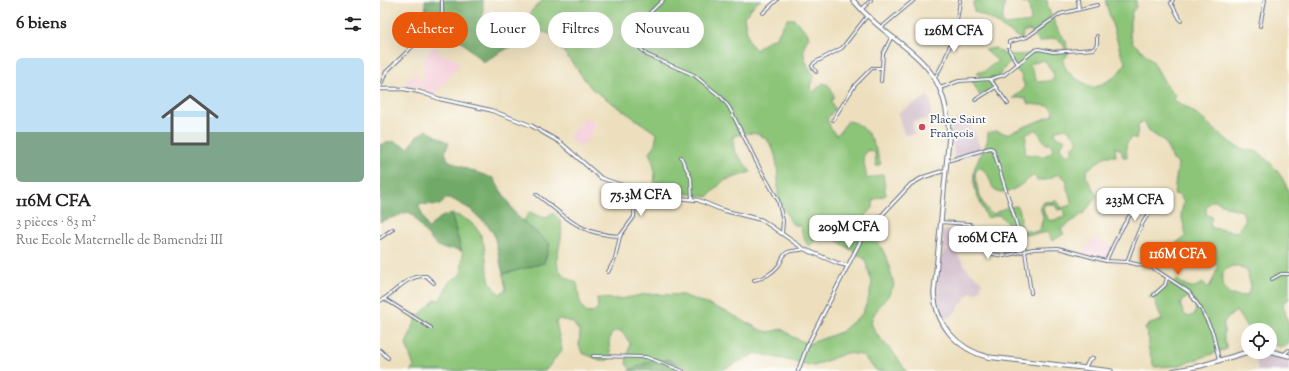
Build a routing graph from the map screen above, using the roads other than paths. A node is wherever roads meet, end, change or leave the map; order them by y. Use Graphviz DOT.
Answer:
graph roads {
  1 [pos="442,0"];
  2 [pos="663,0"];
  3 [pos="777,0"];
  4 [pos="853,0"];
  5 [pos="871,0"];
  6 [pos="914,0"];
  7 [pos="960,0"];
  8 [pos="1078,0"];
  9 [pos="1173,0"];
  10 [pos="1265,0"];
  11 [pos="1097,5"];
  12 [pos="1079,9"];
  13 [pos="861,10"];
  14 [pos="763,13"];
  15 [pos="867,16"];
  16 [pos="1181,21"];
  17 [pos="1260,26"];
  18 [pos="881,28"];
  19 [pos="892,36"];
  20 [pos="1097,36"];
  21 [pos="1018,64"];
  22 [pos="881,68"];
  23 [pos="816,72"];
  24 [pos="935,77"];
  25 [pos="990,79"];
  26 [pos="881,80"];
  27 [pos="996,87"];
  28 [pos="380,88"];
  29 [pos="940,88"];
  30 [pos="975,100"];
  31 [pos="1008,104"];
  32 [pos="833,120"];
  33 [pos="681,157"];
  34 [pos="946,162"];
  35 [pos="946,170"];
  36 [pos="635,190"];
  37 [pos="536,194"];
  38 [pos="692,199"];
  39 [pos="1166,200"];
  40 [pos="1142,203"];
  41 [pos="939,222"];
  42 [pos="393,229"];
  43 [pos="782,233"];
  44 [pos="620,236"];
  45 [pos="380,238"];
  46 [pos="804,249"];
  47 [pos="1025,251"];
  48 [pos="1106,261"];
  49 [pos="1128,262"];
  50 [pos="848,266"];
  51 [pos="608,272"];
  52 [pos="1289,274"];
  53 [pos="1167,278"];
  54 [pos="1272,279"];
  55 [pos="754,280"];
  56 [pos="434,283"];
  57 [pos="1031,293"];
  58 [pos="1154,295"];
  59 [pos="385,299"];
  60 [pos="380,301"];
  61 [pos="431,328"];
  62 [pos="380,350"];
  63 [pos="1289,350"];
  64 [pos="1277,352"];
  65 [pos="1241,354"];
  66 [pos="1284,354"];
  67 [pos="593,356"];
  68 [pos="1289,356"];
  69 [pos="388,358"];
  70 [pos="1093,358"];
  71 [pos="1219,360"];
  72 [pos="1085,368"];
  73 [pos="683,371"];
  74 [pos="798,371"];
  75 [pos="1111,371"];
  76 [pos="1173,371"];
  1 -- 28 [label="street"];
  2 -- 43 [label="street"];
  3 -- 14 [label="street"];
  4 -- 13 [label="highway"];
  5 -- 13 [label="street"];
  6 -- 18 [label="street"];
  7 -- 24 [label="street"];
  8 -- 12 [label="street"];
  9 -- 16 [label="street"];
  10 -- 17 [label="street"];
  11 -- 12 [label="street"];
  12 -- 21 [label="street"];
  13 -- 15 [label="highway"];
  15 -- 18 [label="highway"];
  15 -- 23 [label="street"];
  18 -- 19 [label="highway"];
  19 -- 22 [label="street"];
  19 -- 24 [label="highway"];
  20 -- 21 [label="street"];
  21 -- 25 [label="street"];
  22 -- 26 [label="street"];
  22 -- 32 [label="street"];
  24 -- 29 [label="highway"];
  25 -- 27 [label="street"];
  25 -- 29 [label="street"];
  27 -- 30 [label="street"];
  27 -- 31 [label="street"];
  28 -- 36 [label="street"];
  29 -- 34 [label="highway"];
  33 -- 38 [label="street"];
  34 -- 35 [label="highway"];
  34 -- 47 [label="street"];
  35 -- 41 [label="highway"];
  35 -- 50 [label="street"];
  36 -- 38 [label="street"];
  36 -- 44 [label="street"];
  37 -- 44 [label="street"];
  38 -- 43 [label="street"];
  39 -- 49 [label="street"];
  40 -- 48 [label="street"];
  41 -- 47 [label="street"];
  41 -- 72 [label="highway"];
  42 -- 45 [label="street"];
  43 -- 46 [label="street"];
  44 -- 51 [label="street"];
  46 -- 50 [label="street"];
  46 -- 55 [label="street"];
  47 -- 48 [label="street"];
  47 -- 57 [label="street"];
  48 -- 49 [label="street"];
  49 -- 53 [label="street"];
  50 -- 74 [label="street"];
  52 -- 54 [label="street"];
  53 -- 58 [label="street"];
  53 -- 71 [label="street"];
  56 -- 59 [label="street"];
  59 -- 60 [label="street"];
  59 -- 61 [label="street"];
  62 -- 69 [label="street"];
  63 -- 66 [label="street"];
  64 -- 66 [label="highway"];
  65 -- 71 [label="highway"];
  66 -- 68 [label="highway"];
  67 -- 73 [label="street"];
  70 -- 72 [label="street"];
  71 -- 76 [label="highway"];
  72 -- 75 [label="highway"];
}
